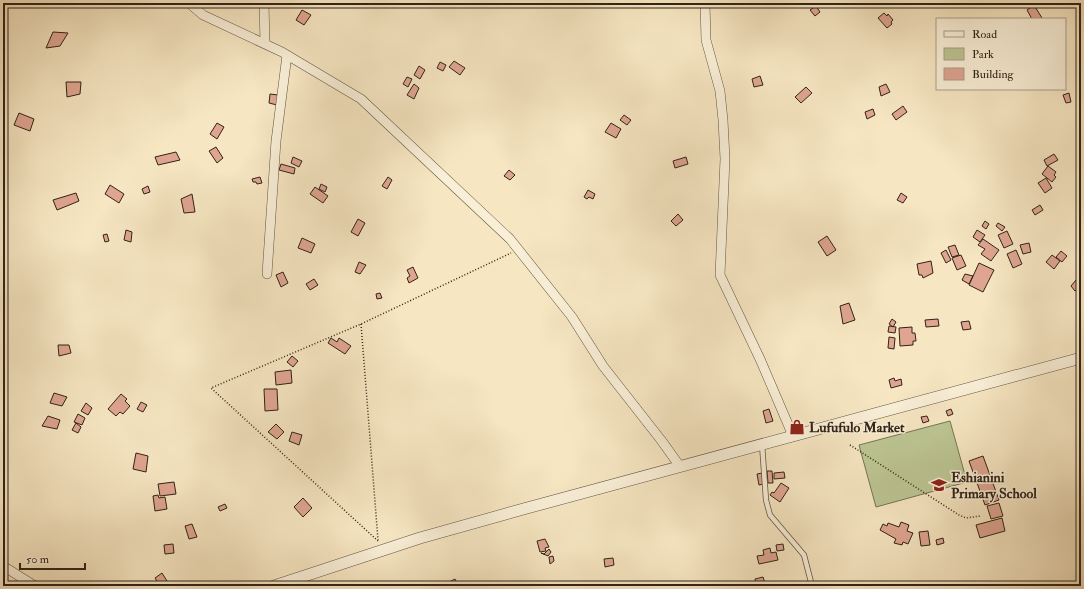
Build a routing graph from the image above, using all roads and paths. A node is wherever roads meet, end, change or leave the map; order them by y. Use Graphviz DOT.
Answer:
graph roads {
  1 [pos="189,3"];
  2 [pos="264,3"];
  3 [pos="705,3"];
  4 [pos="265,44"];
  5 [pos="287,55"];
  6 [pos="518,250"];
  7 [pos="267,274"];
  8 [pos="361,324"];
  9 [pos="1081,358"];
  10 [pos="793,436"];
  11 [pos="762,444"];
  12 [pos="850,445"];
  13 [pos="678,465"];
  14 [pos="980,516"];
  15 [pos="378,541"];
  16 [pos="387,549"];
  17 [pos="3,566"];
  18 [pos="35,586"];
  19 [pos="274,586"];
  20 [pos="812,586"];
  1 -- 4 [label="street"];
  2 -- 4 [label="street"];
  3 -- 10 [label="street"];
  4 -- 5 [label="street"];
  5 -- 6 [label="street"];
  5 -- 7 [label="street"];
  6 -- 8 [label="path"];
  6 -- 13 [label="street"];
  8 -- 15 [label="path"];
  8 -- 15 [label="path"];
  9 -- 10 [label="street"];
  10 -- 11 [label="street"];
  11 -- 13 [label="street"];
  11 -- 20 [label="lane"];
  12 -- 14 [label="path"];
  13 -- 16 [label="street"];
  15 -- 16 [label="path"];
  16 -- 19 [label="street"];
  17 -- 18 [label="street"];
}
